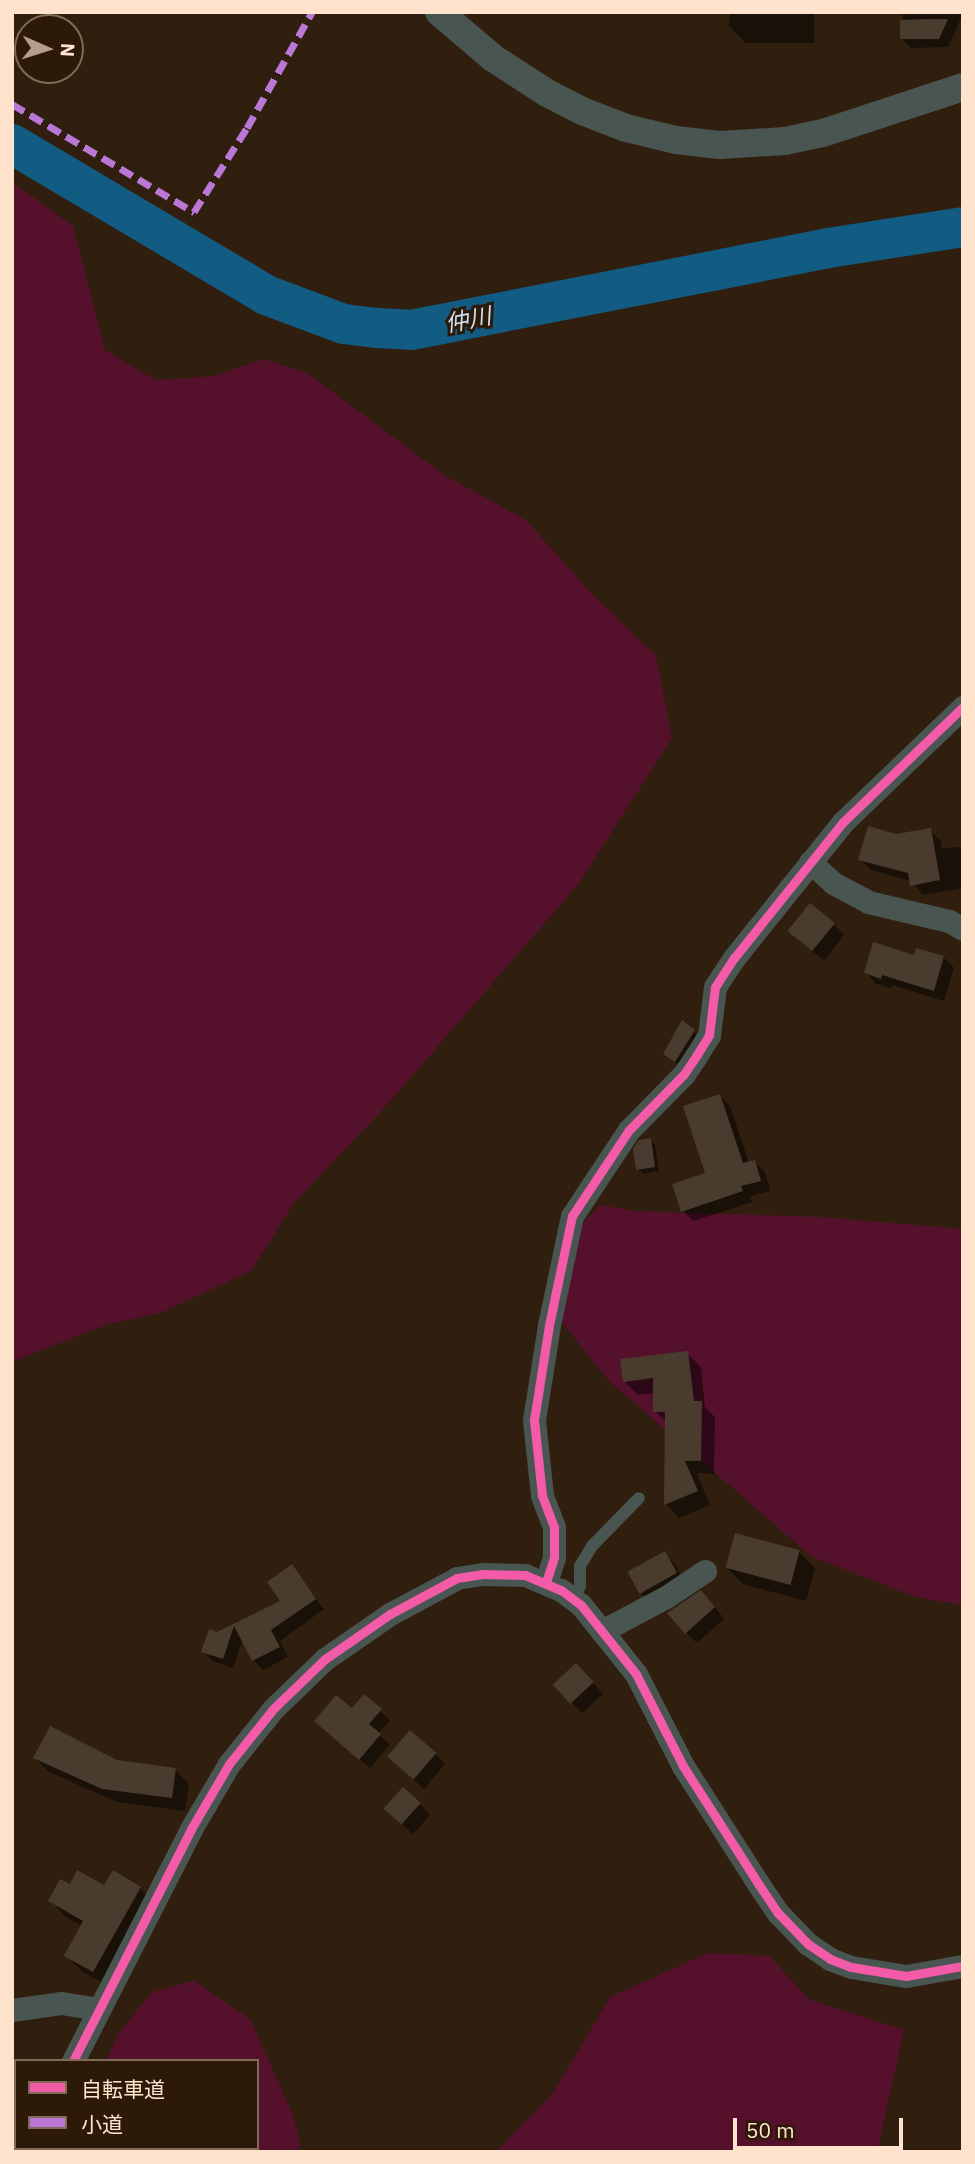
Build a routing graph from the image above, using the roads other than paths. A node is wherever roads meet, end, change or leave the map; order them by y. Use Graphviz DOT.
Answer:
graph roads {
  1 [pos="439,12"];
  2 [pos="963,87"];
  3 [pos="963,707"];
  4 [pos="810,862"];
  5 [pos="963,929"];
  6 [pos="639,1499"];
  7 [pos="705,1571"];
  8 [pos="546,1582"];
  9 [pos="574,1600"];
  10 [pos="603,1631"];
  11 [pos="963,1966"];
  12 [pos="97,2009"];
  13 [pos="12,2010"];
  14 [pos="74,2059"];
  1 -- 2 [label="street"];
  3 -- 4 [label="street"];
  4 -- 5 [label="street"];
  4 -- 8 [label="street"];
  6 -- 9 [label="lane"];
  7 -- 10 [label="street"];
  8 -- 9 [label="street"];
  8 -- 12 [label="street"];
  9 -- 10 [label="street"];
  10 -- 11 [label="street"];
  12 -- 13 [label="street"];
  12 -- 14 [label="street"];
}
